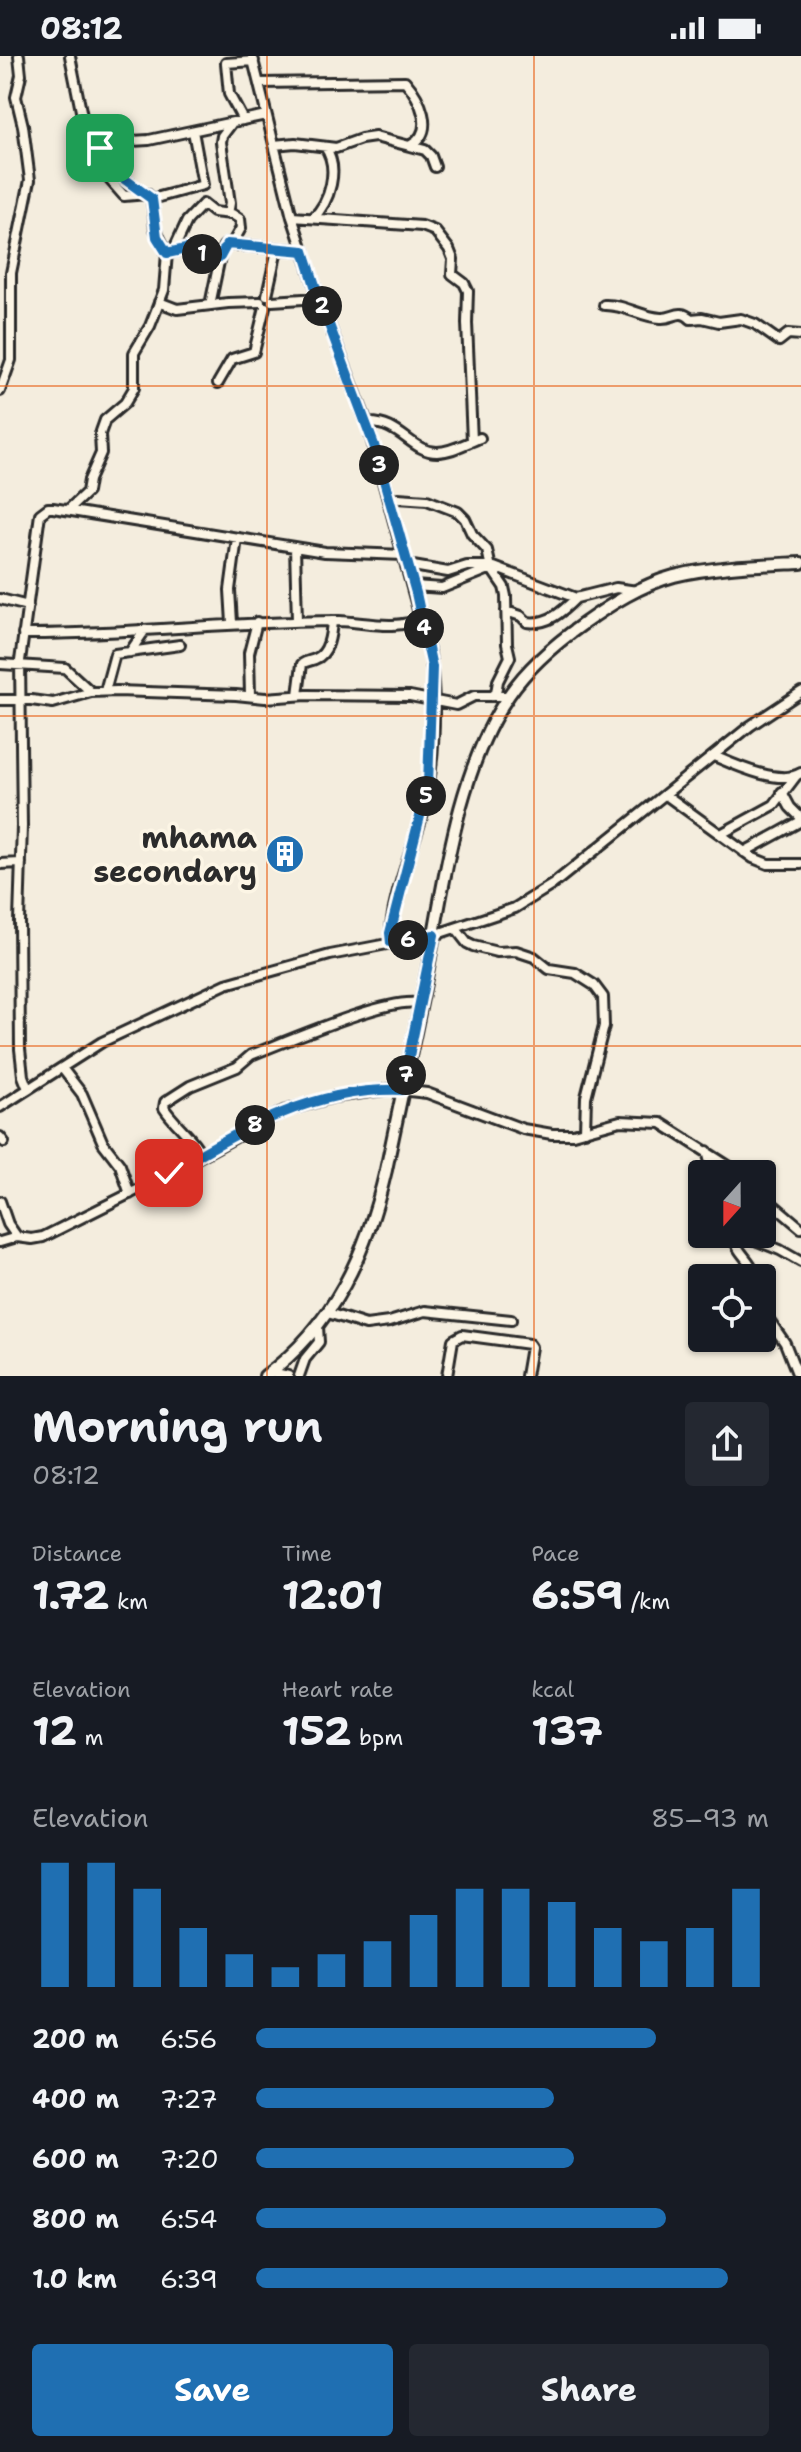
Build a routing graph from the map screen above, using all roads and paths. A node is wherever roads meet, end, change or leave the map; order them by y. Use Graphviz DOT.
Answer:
graph roads {
  1 [pos="19,56"];
  2 [pos="70,56"];
  3 [pos="253,58"];
  4 [pos="259,83"];
  5 [pos="266,115"];
  6 [pos="243,120"];
  7 [pos="232,123"];
  8 [pos="193,131"];
  9 [pos="97,143"];
  10 [pos="274,145"];
  11 [pos="411,145"];
  12 [pos="325,147"];
  13 [pos="435,167"];
  14 [pos="152,199"];
  15 [pos="228,214"];
  16 [pos="292,217"];
  17 [pos="313,218"];
  18 [pos="232,244"];
  19 [pos="277,250"];
  20 [pos="304,251"];
  21 [pos="170,252"];
  22 [pos="220,257"];
  23 [pos="319,298"];
  24 [pos="159,302"];
  25 [pos="266,302"];
  26 [pos="210,305"];
  27 [pos="604,305"];
  28 [pos="801,335"];
  29 [pos="218,383"];
  30 [pos="0,389"];
  31 [pos="367,423"];
  32 [pos="388,500"];
  33 [pos="68,510"];
  34 [pos="237,538"];
  35 [pos="295,547"];
  36 [pos="405,560"];
  37 [pos="801,563"];
  38 [pos="490,567"];
  39 [pos="414,586"];
  40 [pos="638,591"];
  41 [pos="576,598"];
  42 [pos="0,599"];
  43 [pos="28,606"];
  44 [pos="506,611"];
  45 [pos="422,618"];
  46 [pos="297,621"];
  47 [pos="332,621"];
  48 [pos="257,622"];
  49 [pos="232,623"];
  50 [pos="145,630"];
  51 [pos="23,634"];
  52 [pos="180,645"];
  53 [pos="130,652"];
  54 [pos="0,664"];
  55 [pos="20,667"];
  56 [pos="105,691"];
  57 [pos="91,692"];
  58 [pos="801,692"];
  59 [pos="250,695"];
  60 [pos="298,695"];
  61 [pos="492,696"];
  62 [pos="508,696"];
  63 [pos="432,699"];
  64 [pos="0,700"];
  65 [pos="21,700"];
  66 [pos="714,756"];
  67 [pos="798,774"];
  68 [pos="782,792"];
  69 [pos="666,795"];
  70 [pos="792,810"];
  71 [pos="801,820"];
  72 [pos="790,827"];
  73 [pos="721,834"];
  74 [pos="744,852"];
  75 [pos="21,863"];
  76 [pos="0,864"];
  77 [pos="801,864"];
  78 [pos="456,929"];
  79 [pos="434,935"];
  80 [pos="391,943"];
  81 [pos="421,1004"];
  82 [pos="62,1068"];
  83 [pos="28,1089"];
  84 [pos="402,1090"];
  85 [pos="0,1107"];
  86 [pos="585,1131"];
  87 [pos="707,1151"];
  88 [pos="201,1154"];
  89 [pos="709,1160"];
  90 [pos="720,1160"];
  91 [pos="130,1194"];
  92 [pos="0,1201"];
  93 [pos="776,1207"];
  94 [pos="801,1228"];
  95 [pos="17,1237"];
  96 [pos="0,1242"];
  97 [pos="736,1248"];
  98 [pos="775,1248"];
  99 [pos="801,1262"];
  100 [pos="750,1264"];
  101 [pos="328,1313"];
  102 [pos="511,1320"];
  103 [pos="318,1327"];
  104 [pos="776,1329"];
  105 [pos="268,1374"];
  106 [pos="288,1376"];
  107 [pos="299,1376"];
  108 [pos="447,1376"];
  109 [pos="526,1376"];
  110 [pos="798,1376"];
  1 -- 30 [label="street"];
  2 -- 9 [label="street"];
  3 -- 4 [label="street"];
  3 -- 6 [label="street"];
  4 -- 5 [label="street"];
  4 -- 11 [label="street"];
  5 -- 6 [label="street"];
  5 -- 10 [label="street"];
  6 -- 7 [label="street"];
  7 -- 8 [label="street"];
  7 -- 15 [label="street"];
  8 -- 9 [label="street"];
  8 -- 14 [label="street"];
  9 -- 14 [label="street"];
  10 -- 12 [label="street"];
  10 -- 16 [label="street"];
  11 -- 12 [label="street"];
  11 -- 13 [label="street"];
  12 -- 17 [label="street"];
  14 -- 21 [label="street"];
  15 -- 18 [label="street"];
  15 -- 21 [label="street"];
  16 -- 17 [label="street"];
  16 -- 20 [label="street"];
  17 -- 31 [label="street"];
  18 -- 19 [label="street"];
  18 -- 22 [label="street"];
  19 -- 20 [label="street"];
  19 -- 25 [label="street"];
  20 -- 23 [label="street"];
  21 -- 22 [label="street"];
  21 -- 24 [label="street"];
  22 -- 26 [label="street"];
  23 -- 25 [label="street"];
  23 -- 31 [label="street"];
  24 -- 26 [label="street"];
  24 -- 33 [label="street"];
  25 -- 26 [label="street"];
  25 -- 29 [label="street"];
  27 -- 28 [label="street"];
  31 -- 32 [label="street"];
  32 -- 36 [label="street"];
  32 -- 38 [label="street"];
  33 -- 34 [label="street"];
  33 -- 43 [label="street"];
  34 -- 35 [label="street"];
  34 -- 49 [label="street"];
  35 -- 36 [label="street"];
  35 -- 46 [label="street"];
  36 -- 38 [label="street"];
  36 -- 39 [label="street"];
  37 -- 40 [label="main road"];
  38 -- 39 [label="street"];
  38 -- 41 [label="street"];
  38 -- 44 [label="street"];
  39 -- 45 [label="street"];
  40 -- 41 [label="street"];
  40 -- 62 [label="main road"];
  41 -- 44 [label="street"];
  42 -- 43 [label="street"];
  43 -- 51 [label="street"];
  44 -- 61 [label="street"];
  45 -- 47 [label="street"];
  45 -- 63 [label="street"];
  46 -- 47 [label="street"];
  46 -- 48 [label="street"];
  47 -- 60 [label="street"];
  48 -- 49 [label="street"];
  48 -- 59 [label="street"];
  49 -- 50 [label="street"];
  50 -- 51 [label="street"];
  50 -- 53 [label="street"];
  51 -- 55 [label="street"];
  52 -- 53 [label="street"];
  53 -- 56 [label="street"];
  54 -- 55 [label="street"];
  55 -- 57 [label="street"];
  55 -- 65 [label="street"];
  56 -- 57 [label="street"];
  56 -- 59 [label="street"];
  57 -- 65 [label="street"];
  58 -- 66 [label="street"];
  59 -- 60 [label="street"];
  60 -- 63 [label="street"];
  61 -- 62 [label="street"];
  61 -- 63 [label="street"];
  62 -- 79 [label="main road"];
  63 -- 80 [label="street"];
  64 -- 65 [label="street"];
  65 -- 75 [label="street"];
  66 -- 67 [label="street"];
  66 -- 69 [label="street"];
  67 -- 68 [label="street"];
  68 -- 70 [label="street"];
  68 -- 73 [label="street"];
  69 -- 73 [label="street"];
  69 -- 78 [label="street"];
  70 -- 71 [label="street"];
  70 -- 72 [label="street"];
  71 -- 72 [label="street"];
  72 -- 74 [label="street"];
  73 -- 74 [label="street"];
  74 -- 77 [label="street"];
  75 -- 76 [label="street"];
  75 -- 83 [label="street"];
  78 -- 79 [label="street"];
  78 -- 86 [label="street"];
  79 -- 80 [label="street"];
  79 -- 81 [label="main road"];
  80 -- 82 [label="street"];
  81 -- 84 [label="main road"];
  81 -- 88 [label="street"];
  82 -- 83 [label="street"];
  82 -- 91 [label="street"];
  83 -- 85 [label="street"];
  84 -- 86 [label="street"];
  84 -- 88 [label="street"];
  84 -- 101 [label="main road"];
  86 -- 87 [label="street"];
  87 -- 89 [label="street"];
  87 -- 90 [label="street"];
  88 -- 91 [label="street"];
  91 -- 95 [label="street"];
  92 -- 95 [label="street"];
  93 -- 94 [label="street"];
  95 -- 96 [label="street"];
  97 -- 100 [label="street"];
  98 -- 99 [label="street"];
  101 -- 102 [label="street"];
  101 -- 103 [label="main road"];
  103 -- 105 [label="main road"];
  103 -- 107 [label="street"];
  104 -- 110 [label="street"];
  105 -- 106 [label="street"];
  108 -- 109 [label="street"];
}
